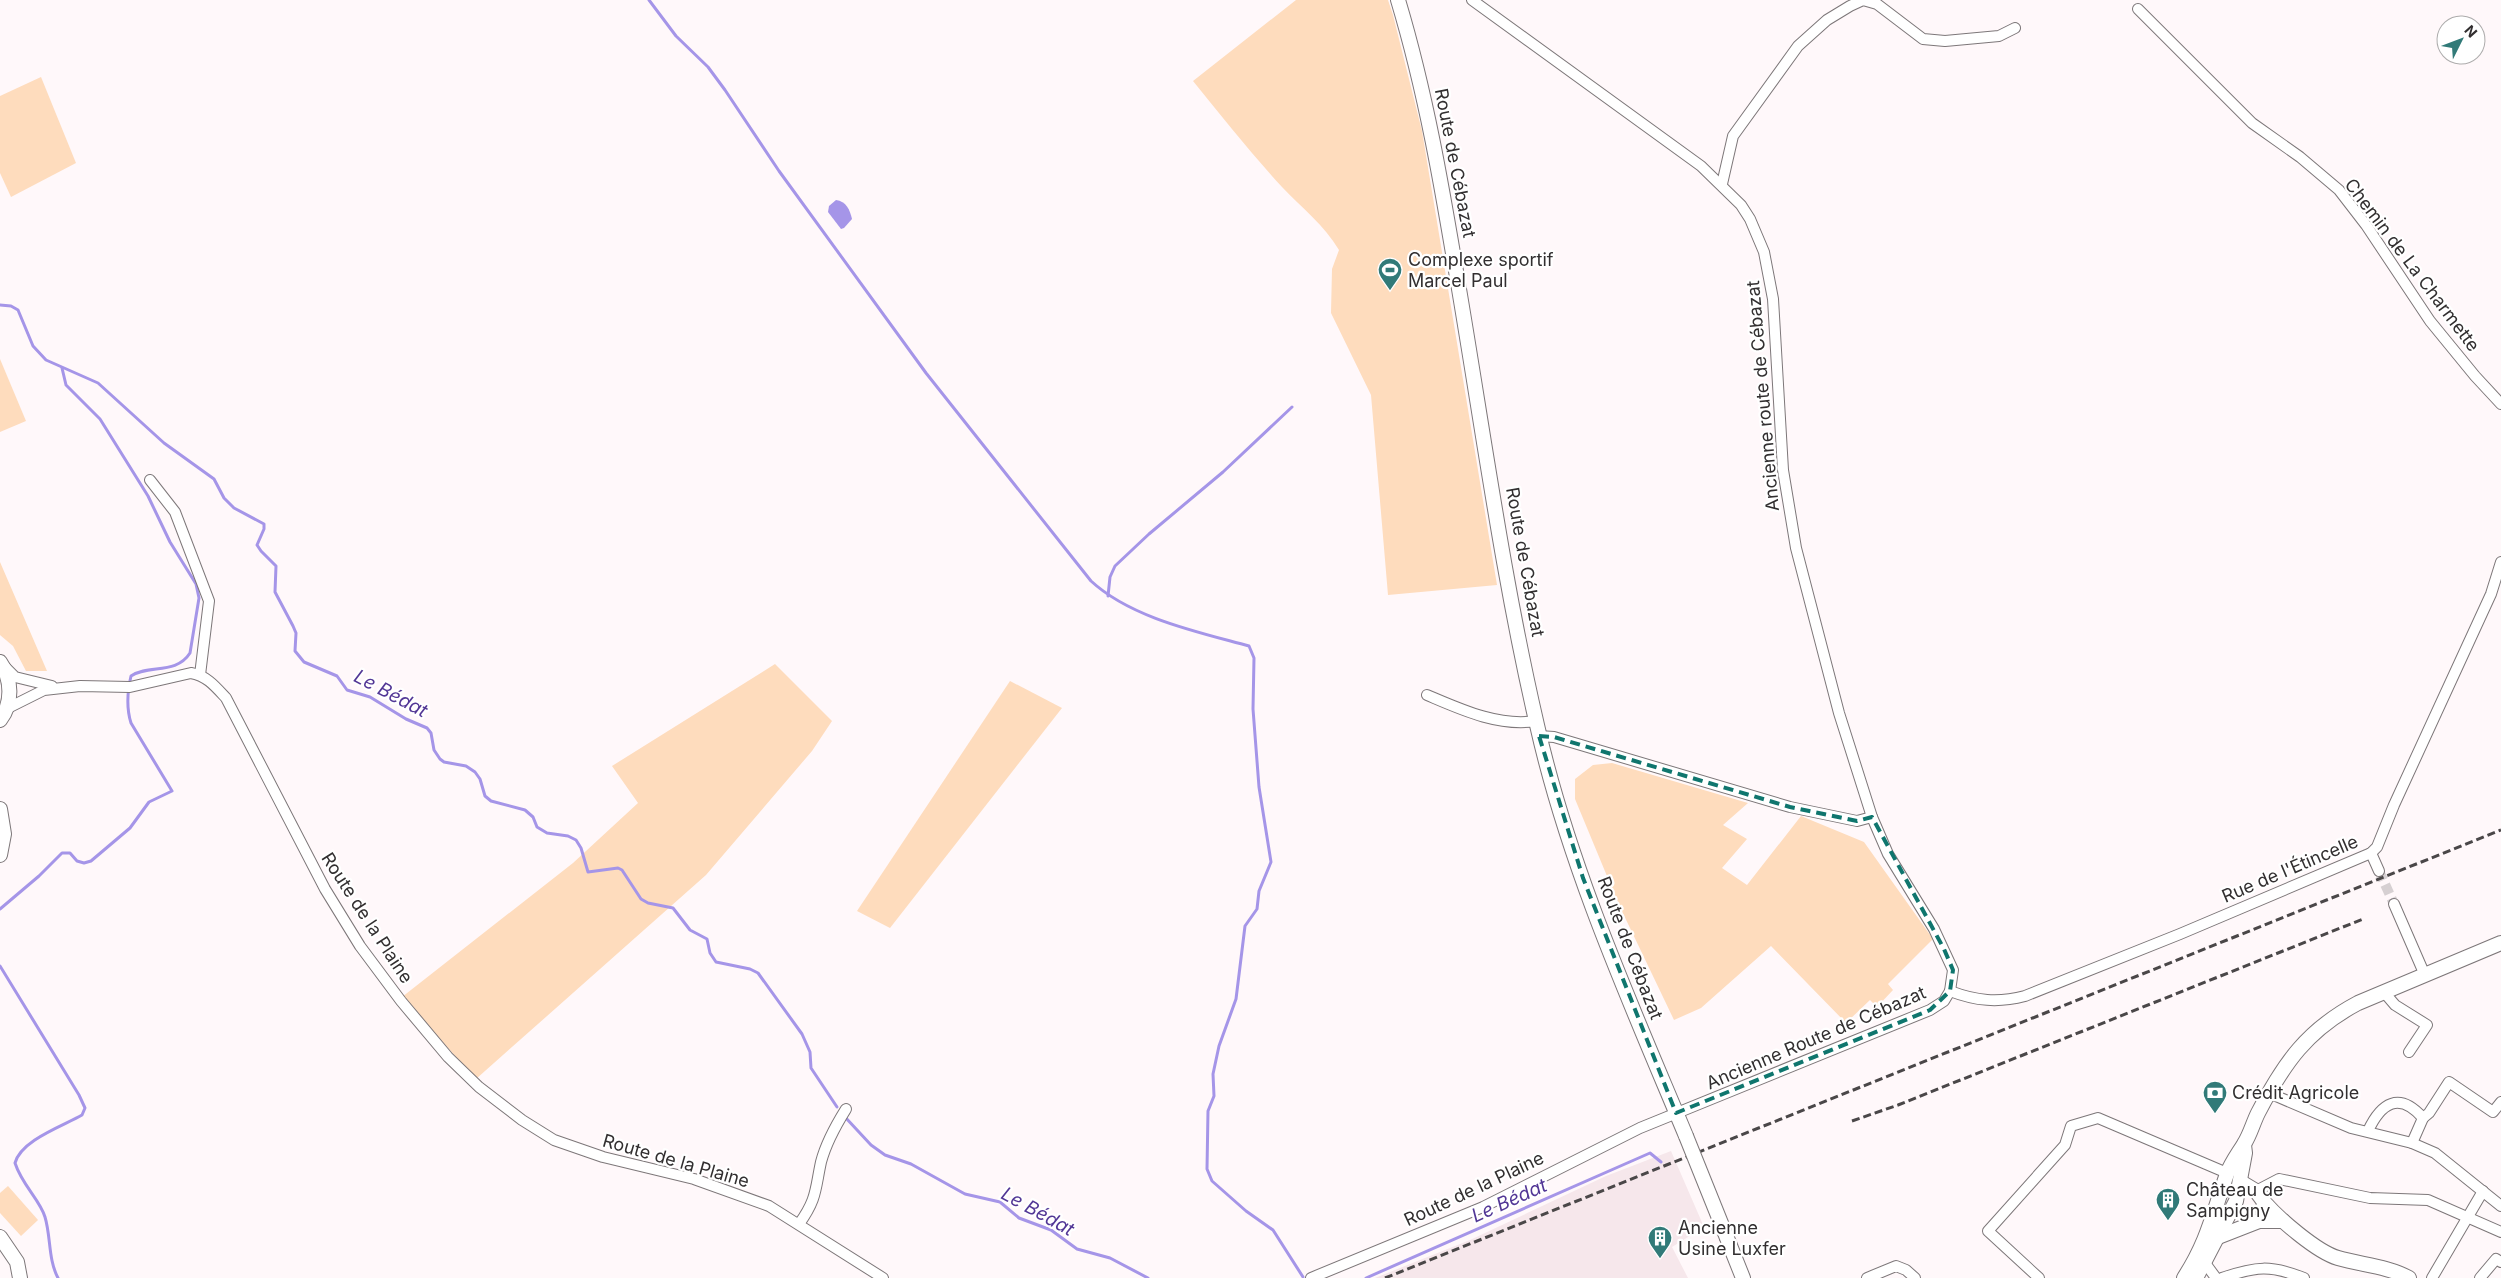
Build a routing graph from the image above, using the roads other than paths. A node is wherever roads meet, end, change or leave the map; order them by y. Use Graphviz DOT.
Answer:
graph roads {
  1 [pos="1398,0"];
  2 [pos="1472,0"];
  3 [pos="2138,9"];
  4 [pos="2015,28"];
  5 [pos="1722,184"];
  6 [pos="2501,404"];
  7 [pos="150,480"];
  8 [pos="2501,562"];
  9 [pos="1,663"];
  10 [pos="200,675"];
  11 [pos="61,687"];
  12 [pos="1427,695"];
  13 [pos="3,715"];
  14 [pos="1536,722"];
  15 [pos="1539,736"];
  16 [pos="0,809"];
  17 [pos="1872,817"];
  18 [pos="2371,853"];
  19 [pos="0,855"];
  20 [pos="2379,871"];
  21 [pos="2394,904"];
  22 [pos="2501,936"];
  23 [pos="2501,943"];
  24 [pos="2424,974"];
  25 [pos="1950,991"];
  26 [pos="2383,991"];
  27 [pos="2409,1052"];
  28 [pos="2269,1093"];
  29 [pos="2501,1102"];
  30 [pos="846,1109"];
  31 [pos="1676,1113"];
  32 [pos="2423,1118"];
  33 [pos="2368,1131"];
  34 [pos="2412,1143"];
  35 [pos="2244,1145"];
  36 [pos="2227,1173"];
  37 [pos="2241,1182"];
  38 [pos="2223,1188"];
  39 [pos="2483,1191"];
  40 [pos="2260,1197"];
  41 [pos="2501,1206"];
  42 [pos="2218,1207"];
  43 [pos="2468,1217"];
  44 [pos="2259,1221"];
  45 [pos="2283,1221"];
  46 [pos="799,1224"];
  47 [pos="2233,1225"];
  48 [pos="2501,1232"];
  49 [pos="0,1237"];
  50 [pos="2209,1249"];
  51 [pos="0,1252"];
  52 [pos="2501,1262"];
  53 [pos="2033,1276"];
  54 [pos="11,1278"];
  55 [pos="20,1278"];
  56 [pos="883,1278"];
  57 [pos="1311,1278"];
  58 [pos="1743,1278"];
  59 [pos="1867,1278"];
  60 [pos="1915,1278"];
  61 [pos="2184,1278"];
  62 [pos="2196,1278"];
  63 [pos="2216,1278"];
  64 [pos="2222,1278"];
  65 [pos="2304,1278"];
  66 [pos="2409,1278"];
  67 [pos="2432,1278"];
  68 [pos="2480,1278"];
  1 -- 14 [label="main road, Route de Cébazat"];
  2 -- 5 [label="street, Ancienne route de Cébazat"];
  3 -- 6 [label="street, Chemin de La Charmette"];
  4 -- 5 [label="street"];
  5 -- 17 [label="street, Ancienne route de Cébazat"];
  7 -- 10 [label="street"];
  8 -- 18 [label="street, Rue de l'Étincelle"];
  9 -- 11 [label="street"];
  9 -- 13 [label="main road"];
  10 -- 11 [label="street"];
  10 -- 46 [label="street, Route de la Plaine"];
  11 -- 13 [label="street"];
  12 -- 14 [label="street"];
  14 -- 15 [label="main road, Route de Cébazat"];
  15 -- 17 [label="street"];
  15 -- 31 [label="main road, Route de Cébazat"];
  16 -- 19 [label="main road"];
  17 -- 25 [label="street, Ancienne Route de Cébazat"];
  18 -- 20 [label="street"];
  18 -- 25 [label="street, Rue de l'Étincelle"];
  21 -- 24 [label="street"];
  22 -- 24 [label="main road"];
  23 -- 24 [label="main road"];
  24 -- 26 [label="main road"];
  25 -- 31 [label="street, Ancienne Route de Cébazat"];
  26 -- 27 [label="street"];
  26 -- 28 [label="main road"];
  28 -- 33 [label="street"];
  28 -- 35 [label="main road"];
  29 -- 32 [label="street"];
  30 -- 46 [label="street"];
  31 -- 57 [label="street, Route de la Plaine"];
  31 -- 58 [label="main road, Route de Cébazat, bridge"];
  32 -- 33 [label="street"];
  32 -- 34 [label="street"];
  33 -- 34 [label="street"];
  34 -- 39 [label="street"];
  35 -- 36 [label="main road"];
  35 -- 37 [label="main road"];
  36 -- 38 [label="main road"];
  36 -- 53 [label="street"];
  37 -- 38 [label="main road"];
  37 -- 40 [label="main road"];
  37 -- 47 [label="main road"];
  38 -- 42 [label="main road"];
  39 -- 41 [label="street"];
  39 -- 43 [label="street"];
  40 -- 43 [label="street"];
  40 -- 44 [label="main road"];
  40 -- 45 [label="main road"];
  42 -- 47 [label="main road"];
  42 -- 50 [label="main road"];
  43 -- 48 [label="street"];
  43 -- 67 [label="street"];
  44 -- 45 [label="main road"];
  44 -- 47 [label="main road"];
  45 -- 66 [label="main road"];
  46 -- 56 [label="street, Route de la Plaine"];
  47 -- 50 [label="main road"];
  49 -- 55 [label="main road"];
  50 -- 61 [label="main road"];
  50 -- 62 [label="main road"];
  50 -- 63 [label="street"];
  51 -- 54 [label="main road"];
  52 -- 68 [label="street"];
  59 -- 60 [label="street"];
  64 -- 65 [label="street"];
}
